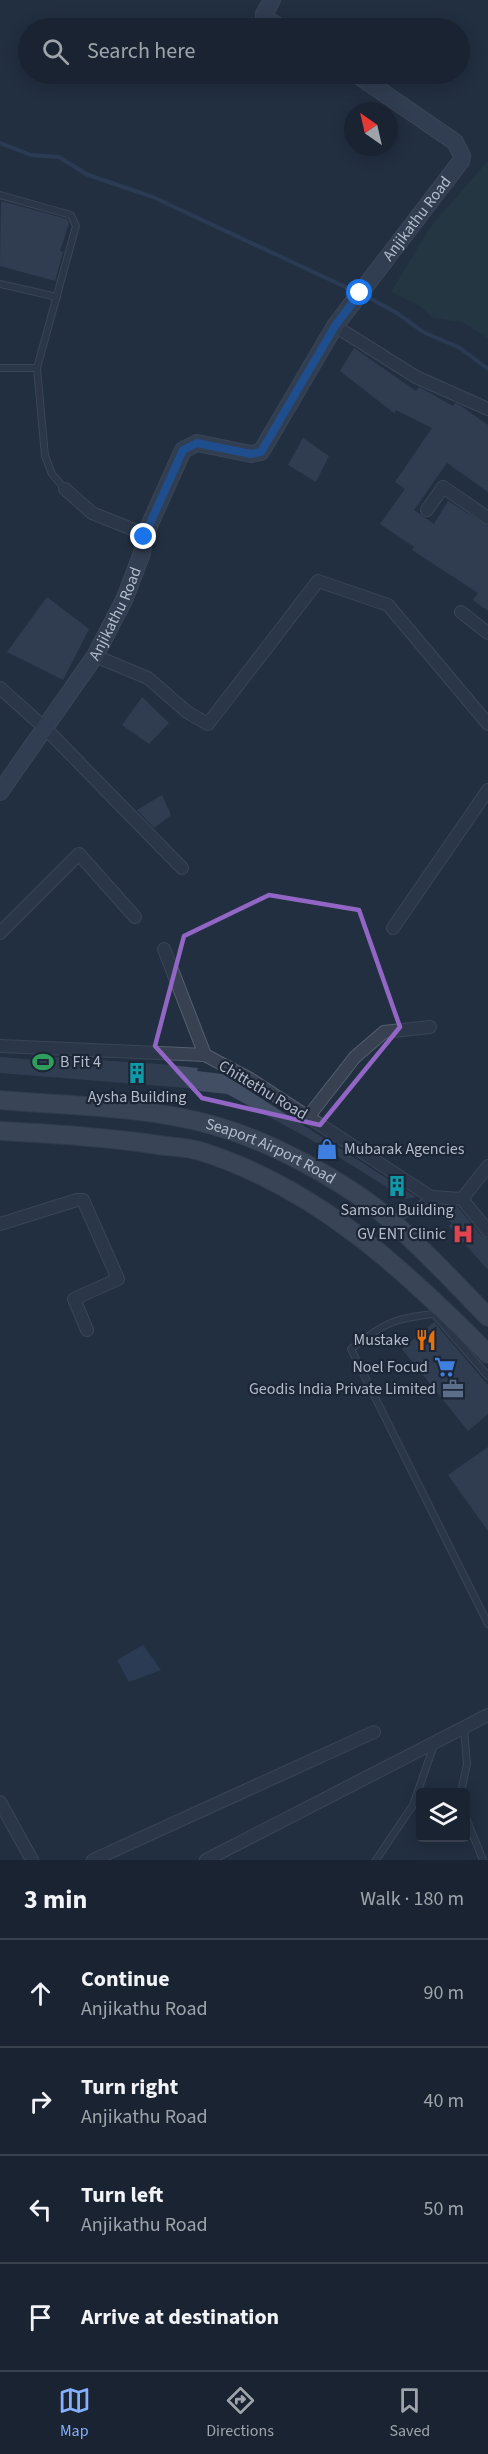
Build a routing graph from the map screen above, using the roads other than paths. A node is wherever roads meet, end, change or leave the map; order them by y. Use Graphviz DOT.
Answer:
graph roads {
  1 [pos="272,0"];
  2 [pos="266,18"];
  3 [pos="371,84"];
  4 [pos="0,195"];
  5 [pos="0,284"];
  6 [pos="57,297"];
  7 [pos="335,326"];
  8 [pos="0,368"];
  9 [pos="38,368"];
  10 [pos="488,409"];
  11 [pos="65,489"];
  12 [pos="427,510"];
  13 [pos="488,518"];
  14 [pos="144,537"];
  15 [pos="461,612"];
  16 [pos="488,633"];
  17 [pos="95,656"];
  18 [pos="0,688"];
  19 [pos="488,724"];
  20 [pos="46,729"];
  21 [pos="488,790"];
  22 [pos="0,792"];
  23 [pos="182,868"];
  24 [pos="135,917"];
  25 [pos="393,928"];
  26 [pos="0,933"];
  27 [pos="164,949"];
  28 [pos="430,1027"];
  29 [pos="0,1046"];
  30 [pos="205,1055"];
  31 [pos="0,1100"];
  32 [pos="308,1117"];
  33 [pos="0,1131"];
  34 [pos="488,1166"];
  35 [pos="431,1197"];
  36 [pos="462,1199"];
  37 [pos="3,1220"];
  38 [pos="393,1222"];
  39 [pos="488,1232"];
  40 [pos="488,1317"];
  41 [pos="87,1330"];
  42 [pos="488,1354"];
  43 [pos="488,1376"];
  44 [pos="488,1624"];
  45 [pos="488,1715"];
  46 [pos="464,1728"];
  47 [pos="374,1732"];
  48 [pos="434,1745"];
  49 [pos="462,1788"];
  50 [pos="0,1802"];
  51 [pos="470,1830"];
  52 [pos="32,1860"];
  53 [pos="93,1860"];
  54 [pos="206,1860"];
  55 [pos="376,1860"];
  56 [pos="483,1860"];
  1 -- 2 [label="street"];
  3 -- 7 [label="street, Anjikathu Road"];
  4 -- 6 [label="lane"];
  5 -- 6 [label="lane"];
  6 -- 9 [label="lane"];
  7 -- 10 [label="street"];
  7 -- 14 [label="street, Anjikathu Road"];
  8 -- 9 [label="lane"];
  9 -- 11 [label="lane"];
  11 -- 14 [label="street"];
  12 -- 13 [label="street"];
  14 -- 17 [label="street, Anjikathu Road"];
  15 -- 16 [label="street"];
  17 -- 19 [label="street"];
  17 -- 20 [label="street, Anjikathu Road"];
  18 -- 20 [label="street"];
  20 -- 22 [label="street, Anjikathu Road"];
  20 -- 23 [label="street"];
  21 -- 25 [label="street"];
  24 -- 26 [label="street"];
  27 -- 30 [label="street"];
  28 -- 32 [label="street"];
  29 -- 30 [label="street, Chittethu Road"];
  30 -- 32 [label="street, Chittethu Road"];
  31 -- 38 [label="main road, Seaport Airport Road"];
  32 -- 35 [label="street, Chittethu Road"];
  33 -- 42 [label="main road"];
  34 -- 36 [label="street"];
  35 -- 36 [label="street, Chittethu Road"];
  35 -- 38 [label="lane"];
  36 -- 39 [label="street"];
  37 -- 41 [label="street"];
  38 -- 40 [label="main road, Seaport Airport Road"];
  43 -- 44 [label="lane"];
  45 -- 46 [label="street"];
  46 -- 48 [label="street"];
  46 -- 49 [label="lane"];
  47 -- 53 [label="street"];
  48 -- 54 [label="street"];
  48 -- 55 [label="lane"];
  50 -- 52 [label="street"];
  51 -- 56 [label="lane"];
}
